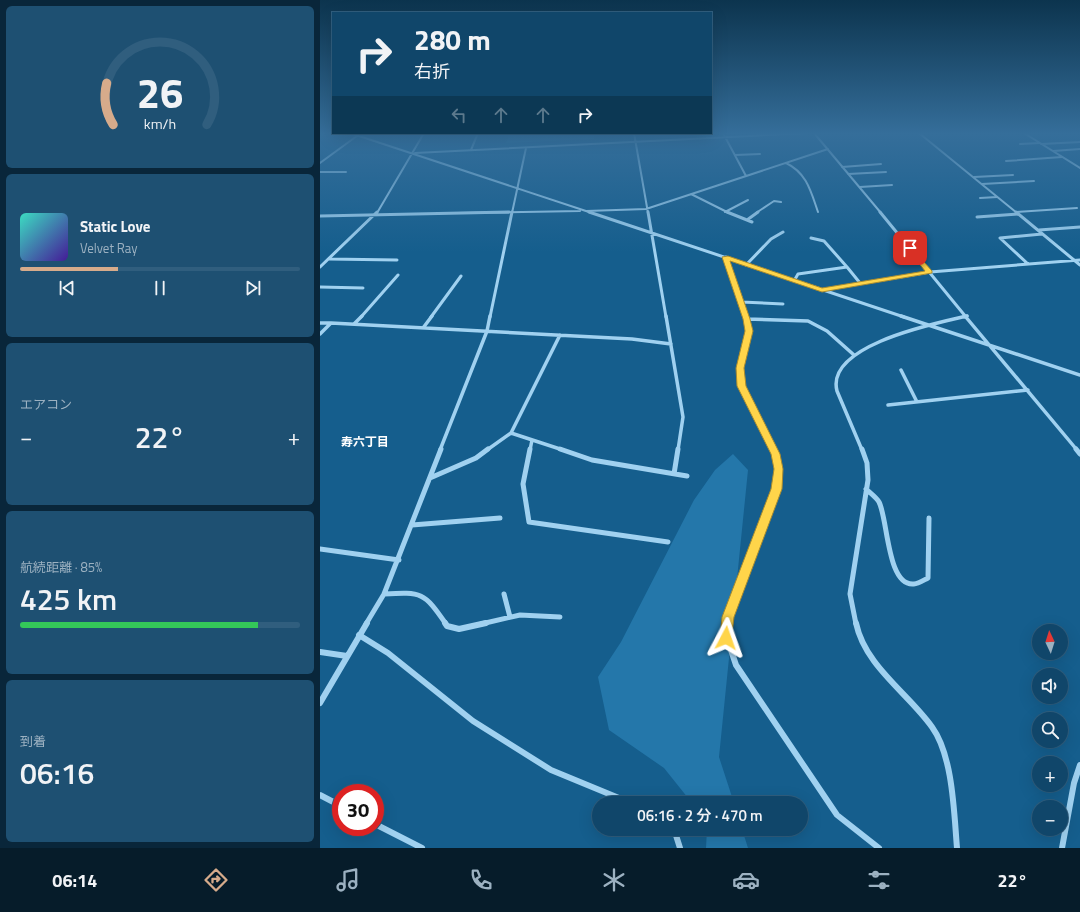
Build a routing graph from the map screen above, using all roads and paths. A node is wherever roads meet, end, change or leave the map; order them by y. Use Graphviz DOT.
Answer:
graph roads {
  1 [pos="401,173"];
  2 [pos="471,173"];
  3 [pos="521,173"];
  4 [pos="640,173"];
  5 [pos="744,173"];
  6 [pos="757,173"];
  7 [pos="802,173"];
  8 [pos="875,173"];
  9 [pos="968,173"];
  10 [pos="848,174"];
  11 [pos="1013,175"];
  12 [pos="746,176"];
  13 [pos="973,177"];
  14 [pos="1034,181"];
  15 [pos="982,184"];
  16 [pos="892,185"];
  17 [pos="860,187"];
  18 [pos="518,188"];
  19 [pos="691,194"];
  20 [pos="998,197"];
  21 [pos="980,198"];
  22 [pos="748,200"];
  23 [pos="781,202"];
  24 [pos="1077,208"];
  25 [pos="646,209"];
  26 [pos="582,211"];
  27 [pos="512,212"];
  28 [pos="725,212"];
  29 [pos="818,212"];
  30 [pos="1017,213"];
  31 [pos="320,216"];
  32 [pos="375,216"];
  33 [pos="977,217"];
  34 [pos="747,220"];
  35 [pos="752,222"];
  36 [pos="1080,227"];
  37 [pos="1038,230"];
  38 [pos="783,232"];
  39 [pos="652,233"];
  40 [pos="1042,234"];
  41 [pos="811,238"];
  42 [pos="726,257"];
  43 [pos="329,259"];
  44 [pos="397,260"];
  45 [pos="1075,260"];
  46 [pos="1080,260"];
  47 [pos="746,264"];
  48 [pos="1028,264"];
  49 [pos="1080,265"];
  50 [pos="320,267"];
  51 [pos="847,267"];
  52 [pos="930,272"];
  53 [pos="398,275"];
  54 [pos="461,276"];
  55 [pos="794,281"];
  56 [pos="860,283"];
  57 [pos="320,287"];
  58 [pos="363,288"];
  59 [pos="822,290"];
  60 [pos="741,302"];
  61 [pos="783,304"];
  62 [pos="966,316"];
  63 [pos="746,319"];
  64 [pos="320,323"];
  65 [pos="331,323"];
  66 [pos="354,324"];
  67 [pos="930,325"];
  68 [pos="423,328"];
  69 [pos="487,331"];
  70 [pos="320,334"];
  71 [pos="560,335"];
  72 [pos="671,344"];
  73 [pos="992,346"];
  74 [pos="854,355"];
  75 [pos="901,370"];
  76 [pos="1080,375"];
  77 [pos="1028,390"];
  78 [pos="917,402"];
  79 [pos="888,405"];
  80 [pos="511,433"];
  81 [pos="532,440"];
  82 [pos="1080,454"];
  83 [pos="674,474"];
  84 [pos="687,476"];
  85 [pos="430,478"];
  86 [pos="866,489"];
  87 [pos="500,518"];
  88 [pos="928,518"];
  89 [pos="412,525"];
  90 [pos="668,542"];
  91 [pos="320,549"];
  92 [pos="399,560"];
  93 [pos="384,594"];
  94 [pos="504,594"];
  95 [pos="510,617"];
  96 [pos="560,617"];
  97 [pos="359,635"];
  98 [pos="320,652"];
  99 [pos="347,656"];
  100 [pos="320,703"];
  101 [pos="1080,765"];
  102 [pos="320,795"];
  103 [pos="614,796"];
  104 [pos="332,801"];
  105 [pos="384,829"];
  106 [pos="676,836"];
  107 [pos="422,848"];
  108 [pos="680,848"];
  109 [pos="879,848"];
  110 [pos="956,848"];
  111 [pos="1062,848"];
  1 -- 32 [label="street"];
  2 -- 18 [label="street"];
  3 -- 18 [label="street"];
  4 -- 25 [label="street"];
  5 -- 12 [label="street"];
  6 -- 12 [label="street"];
  7 -- 29 [label="street"];
  8 -- 10 [label="street"];
  9 -- 13 [label="street"];
  10 -- 17 [label="street"];
  11 -- 13 [label="street"];
  12 -- 19 [label="street"];
  13 -- 15 [label="street"];
  14 -- 15 [label="street"];
  15 -- 20 [label="street"];
  16 -- 17 [label="street"];
  17 -- 52 [label="street"];
  18 -- 26 [label="street"];
  18 -- 27 [label="street"];
  19 -- 25 [label="street"];
  19 -- 28 [label="street"];
  20 -- 21 [label="street"];
  20 -- 30 [label="street"];
  22 -- 28 [label="street"];
  23 -- 34 [label="street"];
  24 -- 30 [label="street"];
  25 -- 26 [label="street"];
  25 -- 39 [label="street"];
  26 -- 27 [label="street"];
  26 -- 39 [label="street"];
  27 -- 32 [label="street"];
  27 -- 69 [label="street"];
  28 -- 34 [label="street"];
  30 -- 33 [label="street"];
  30 -- 37 [label="street"];
  31 -- 32 [label="street"];
  32 -- 43 [label="street"];
  34 -- 35 [label="street"];
  36 -- 37 [label="street"];
  37 -- 40 [label="street"];
  38 -- 47 [label="street"];
  39 -- 42 [label="street"];
  39 -- 72 [label="street"];
  40 -- 45 [label="street"];
  40 -- 48 [label="street"];
  41 -- 51 [label="street"];
  42 -- 47 [label="street"];
  42 -- 60 [label="street"];
  43 -- 44 [label="street"];
  43 -- 50 [label="street"];
  45 -- 46 [label="street"];
  45 -- 48 [label="street"];
  45 -- 49 [label="street"];
  47 -- 55 [label="street"];
  48 -- 52 [label="street"];
  51 -- 55 [label="street"];
  51 -- 56 [label="street"];
  52 -- 56 [label="street"];
  52 -- 62 [label="street"];
  53 -- 66 [label="street"];
  54 -- 68 [label="street"];
  55 -- 59 [label="street"];
  56 -- 59 [label="street"];
  57 -- 58 [label="street"];
  59 -- 67 [label="street"];
  60 -- 61 [label="street"];
  60 -- 63 [label="street"];
  62 -- 67 [label="street"];
  62 -- 73 [label="street"];
  63 -- 74 [label="street"];
  63 -- 109 [label="street"];
  64 -- 65 [label="street"];
  65 -- 66 [label="street"];
  65 -- 70 [label="street"];
  66 -- 68 [label="street"];
  67 -- 73 [label="street"];
  67 -- 74 [label="street"];
  68 -- 69 [label="street"];
  69 -- 71 [label="street"];
  69 -- 85 [label="street"];
  71 -- 72 [label="street"];
  71 -- 80 [label="street"];
  72 -- 83 [label="street"];
  73 -- 76 [label="street"];
  73 -- 77 [label="street"];
  74 -- 86 [label="street"];
  75 -- 78 [label="street"];
  77 -- 78 [label="street"];
  77 -- 82 [label="street"];
  78 -- 79 [label="street"];
  80 -- 81 [label="street"];
  80 -- 85 [label="street"];
  81 -- 83 [label="street"];
  81 -- 90 [label="street"];
  83 -- 84 [label="street"];
  85 -- 89 [label="street"];
  86 -- 88 [label="street"];
  86 -- 110 [label="street"];
  87 -- 89 [label="street"];
  89 -- 92 [label="street"];
  91 -- 92 [label="street"];
  92 -- 93 [label="street"];
  93 -- 95 [label="street"];
  93 -- 97 [label="street"];
  94 -- 95 [label="street"];
  95 -- 96 [label="street"];
  97 -- 99 [label="street"];
  97 -- 103 [label="street"];
  98 -- 99 [label="street"];
  99 -- 100 [label="street"];
  101 -- 111 [label="street"];
  102 -- 104 [label="street"];
  105 -- 107 [label="street"];
  106 -- 108 [label="street"];
}
